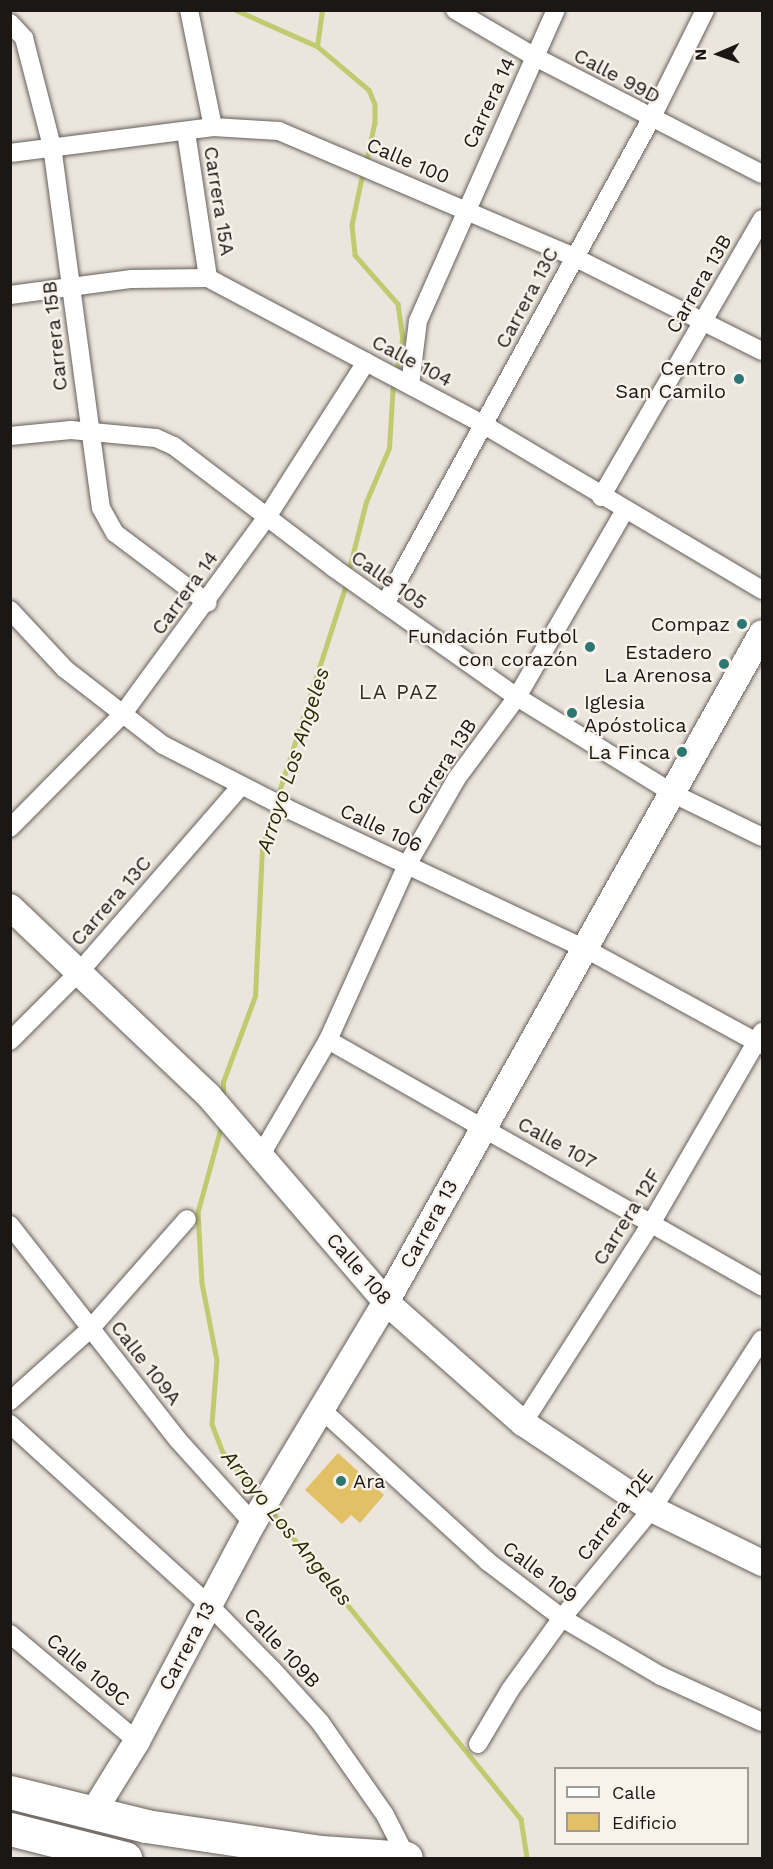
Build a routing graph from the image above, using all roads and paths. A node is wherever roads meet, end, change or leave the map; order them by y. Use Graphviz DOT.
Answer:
graph roads {
  1 [pos="454,10"];
  2 [pos="556,10"];
  3 [pos="705,10"];
  4 [pos="191,14"];
  5 [pos="10,23"];
  6 [pos="535,57"];
  7 [pos="651,119"];
  8 [pos="213,127"];
  9 [pos="186,132"];
  10 [pos="52,146"];
  11 [pos="10,153"];
  12 [pos="762,174"];
  13 [pos="464,210"];
  14 [pos="762,219"];
  15 [pos="574,257"];
  16 [pos="208,278"];
  17 [pos="74,286"];
  18 [pos="10,295"];
  19 [pos="705,319"];
  20 [pos="762,351"];
  21 [pos="366,362"];
  22 [pos="408,384"];
  23 [pos="486,426"];
  24 [pos="88,433"];
  25 [pos="10,435"];
  26 [pos="601,497"];
  27 [pos="625,510"];
  28 [pos="267,517"];
  29 [pos="762,590"];
  30 [pos="207,603"];
  31 [pos="385,604"];
  32 [pos="10,610"];
  33 [pos="762,633"];
  34 [pos="516,697"];
  35 [pos="122,715"];
  36 [pos="241,786"];
  37 [pos="674,794"];
  38 [pos="10,828"];
  39 [pos="762,837"];
  40 [pos="407,865"];
  41 [pos="10,907"];
  42 [pos="584,948"];
  43 [pos="81,970"];
  44 [pos="760,1039"];
  45 [pos="328,1040"];
  46 [pos="10,1041"];
  47 [pos="483,1127"];
  48 [pos="262,1153"];
  49 [pos="187,1219"];
  50 [pos="652,1222"];
  51 [pos="10,1225"];
  52 [pos="762,1287"];
  53 [pos="386,1302"];
  54 [pos="91,1328"];
  55 [pos="762,1340"];
  56 [pos="10,1401"];
  57 [pos="322,1411"];
  58 [pos="523,1423"];
  59 [pos="10,1424"];
  60 [pos="652,1509"];
  61 [pos="255,1519"];
  62 [pos="762,1563"];
  63 [pos="209,1605"];
  64 [pos="562,1618"];
  65 [pos="10,1634"];
  66 [pos="762,1722"];
  67 [pos="137,1741"];
  68 [pos="478,1744"];
  69 [pos="10,1792"];
  70 [pos="92,1814"];
  71 [pos="10,1829"];
  72 [pos="76,1852"];
  73 [pos="126,1858"];
  74 [pos="406,1858"];
  1 -- 6 [label="street, Calle 99D"];
  2 -- 6 [label="street, Carrera 14"];
  3 -- 7 [label="street, Carrera 13C"];
  4 -- 8 [label="street"];
  5 -- 10 [label="street, Carrera 15B"];
  6 -- 7 [label="street, Calle 99D"];
  6 -- 13 [label="street, Carrera 14"];
  7 -- 12 [label="street, Calle 99D"];
  7 -- 15 [label="street, Carrera 13C"];
  8 -- 9 [label="street, Calle 100"];
  8 -- 13 [label="street, Calle 100"];
  9 -- 10 [label="street, Calle 100"];
  9 -- 16 [label="street, Carrera 15A"];
  10 -- 11 [label="street, Calle 100"];
  10 -- 17 [label="street, Carrera 15B"];
  13 -- 15 [label="street, Calle 100"];
  13 -- 22 [label="street, Carrera 14"];
  14 -- 19 [label="street, Carrera 13B"];
  15 -- 19 [label="street, Calle 100"];
  15 -- 23 [label="street, Carrera 13C"];
  16 -- 17 [label="street"];
  16 -- 21 [label="street, Calle 104"];
  17 -- 18 [label="street"];
  17 -- 24 [label="street, Carrera 15B"];
  19 -- 20 [label="street, Calle 100"];
  19 -- 26 [label="street, Carrera 13B"];
  21 -- 22 [label="street, Calle 104"];
  21 -- 28 [label="street, Carrera 14"];
  22 -- 23 [label="street, Calle 104"];
  23 -- 26 [label="street, Calle 104"];
  23 -- 31 [label="street, Carrera 13C"];
  24 -- 25 [label="street, Calle 105"];
  24 -- 28 [label="street, Calle 105"];
  24 -- 30 [label="street, Carrera 15B"];
  26 -- 27 [label="street, Calle 104"];
  27 -- 29 [label="street, Calle 104"];
  27 -- 34 [label="street, Carrera 13B"];
  28 -- 30 [label="street, Carrera 14"];
  28 -- 31 [label="street, Calle 105"];
  30 -- 35 [label="street, Carrera 14"];
  31 -- 34 [label="street, Calle 105"];
  32 -- 35 [label="street, Calle 106"];
  33 -- 37 [label="street, Carrera 13"];
  34 -- 37 [label="street, Calle 105"];
  34 -- 40 [label="street, Carrera 13B"];
  35 -- 36 [label="street, Calle 106"];
  35 -- 38 [label="street, Carrera 14"];
  36 -- 40 [label="street, Calle 106"];
  36 -- 43 [label="street, Carrera 13C"];
  37 -- 39 [label="street, Calle 105"];
  37 -- 42 [label="street, Carrera 13"];
  40 -- 42 [label="street, Calle 106"];
  40 -- 45 [label="street, Carrera 13B"];
  41 -- 43 [label="street, Calle 108"];
  42 -- 44 [label="street, Calle 106"];
  42 -- 47 [label="street, Carrera 13"];
  43 -- 46 [label="street, Carrera 13C"];
  43 -- 48 [label="street, Calle 108"];
  44 -- 50 [label="street, Carrera 12F"];
  45 -- 47 [label="street, Calle 107"];
  45 -- 48 [label="street, Carrera 13B"];
  47 -- 50 [label="street, Calle 107"];
  47 -- 53 [label="street, Carrera 13"];
  48 -- 53 [label="street, Calle 108"];
  49 -- 54 [label="street"];
  50 -- 52 [label="street, Calle 107"];
  50 -- 58 [label="street, Carrera 12F"];
  51 -- 54 [label="street, Calle 109A"];
  53 -- 57 [label="street, Carrera 13"];
  53 -- 58 [label="street, Calle 108"];
  54 -- 56 [label="street"];
  54 -- 61 [label="street, Calle 109A"];
  55 -- 60 [label="street, Carrera 12E"];
  57 -- 61 [label="street, Carrera 13"];
  57 -- 64 [label="street, Calle 109"];
  58 -- 60 [label="street, Calle 108"];
  59 -- 63 [label="street, Calle 109B"];
  60 -- 62 [label="street, Calle 108"];
  60 -- 64 [label="street, Carrera 12E"];
  61 -- 63 [label="street, Carrera 13"];
  63 -- 67 [label="street, Carrera 13"];
  63 -- 74 [label="street, Calle 109B"];
  64 -- 66 [label="street, Calle 109"];
  64 -- 68 [label="street, Carrera 12E"];
  65 -- 67 [label="street, Calle 109C"];
  67 -- 70 [label="street, Carrera 13"];
  69 -- 70 [label="highway"];
  70 -- 74 [label="highway"];
  71 -- 72 [label="highway"];
  72 -- 73 [label="highway"];
}
